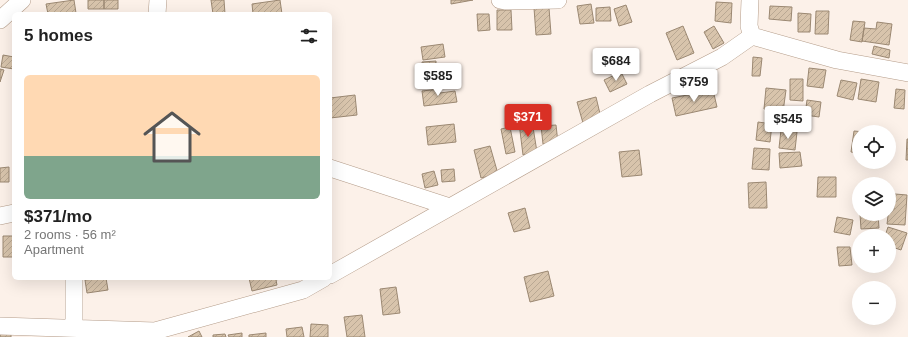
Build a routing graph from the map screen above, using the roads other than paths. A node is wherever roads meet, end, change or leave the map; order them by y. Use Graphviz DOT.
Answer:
graph roads {
  1 [pos="22,0"];
  2 [pos="158,0"];
  3 [pos="500,0"];
  4 [pos="558,0"];
  5 [pos="747,0"];
  6 [pos="750,0"];
  7 [pos="158,12"];
  8 [pos="0,20"];
  9 [pos="752,36"];
  10 [pos="908,73"];
  11 [pos="332,169"];
  12 [pos="450,207"];
  13 [pos="12,213"];
  14 [pos="0,216"];
  15 [pos="332,274"];
  16 [pos="74,280"];
  17 [pos="320,280"];
  18 [pos="0,326"];
  19 [pos="74,328"];
  1 -- 8 [label="street"];
  2 -- 7 [label="street"];
  3 -- 4 [label="street"];
  5 -- 6 [label="street"];
  6 -- 9 [label="street"];
  9 -- 10 [label="street"];
  9 -- 12 [label="street"];
  11 -- 12 [label="street"];
  12 -- 15 [label="street"];
  13 -- 14 [label="street"];
  16 -- 19 [label="street"];
  17 -- 19 [label="street"];
  18 -- 19 [label="street"];
}
